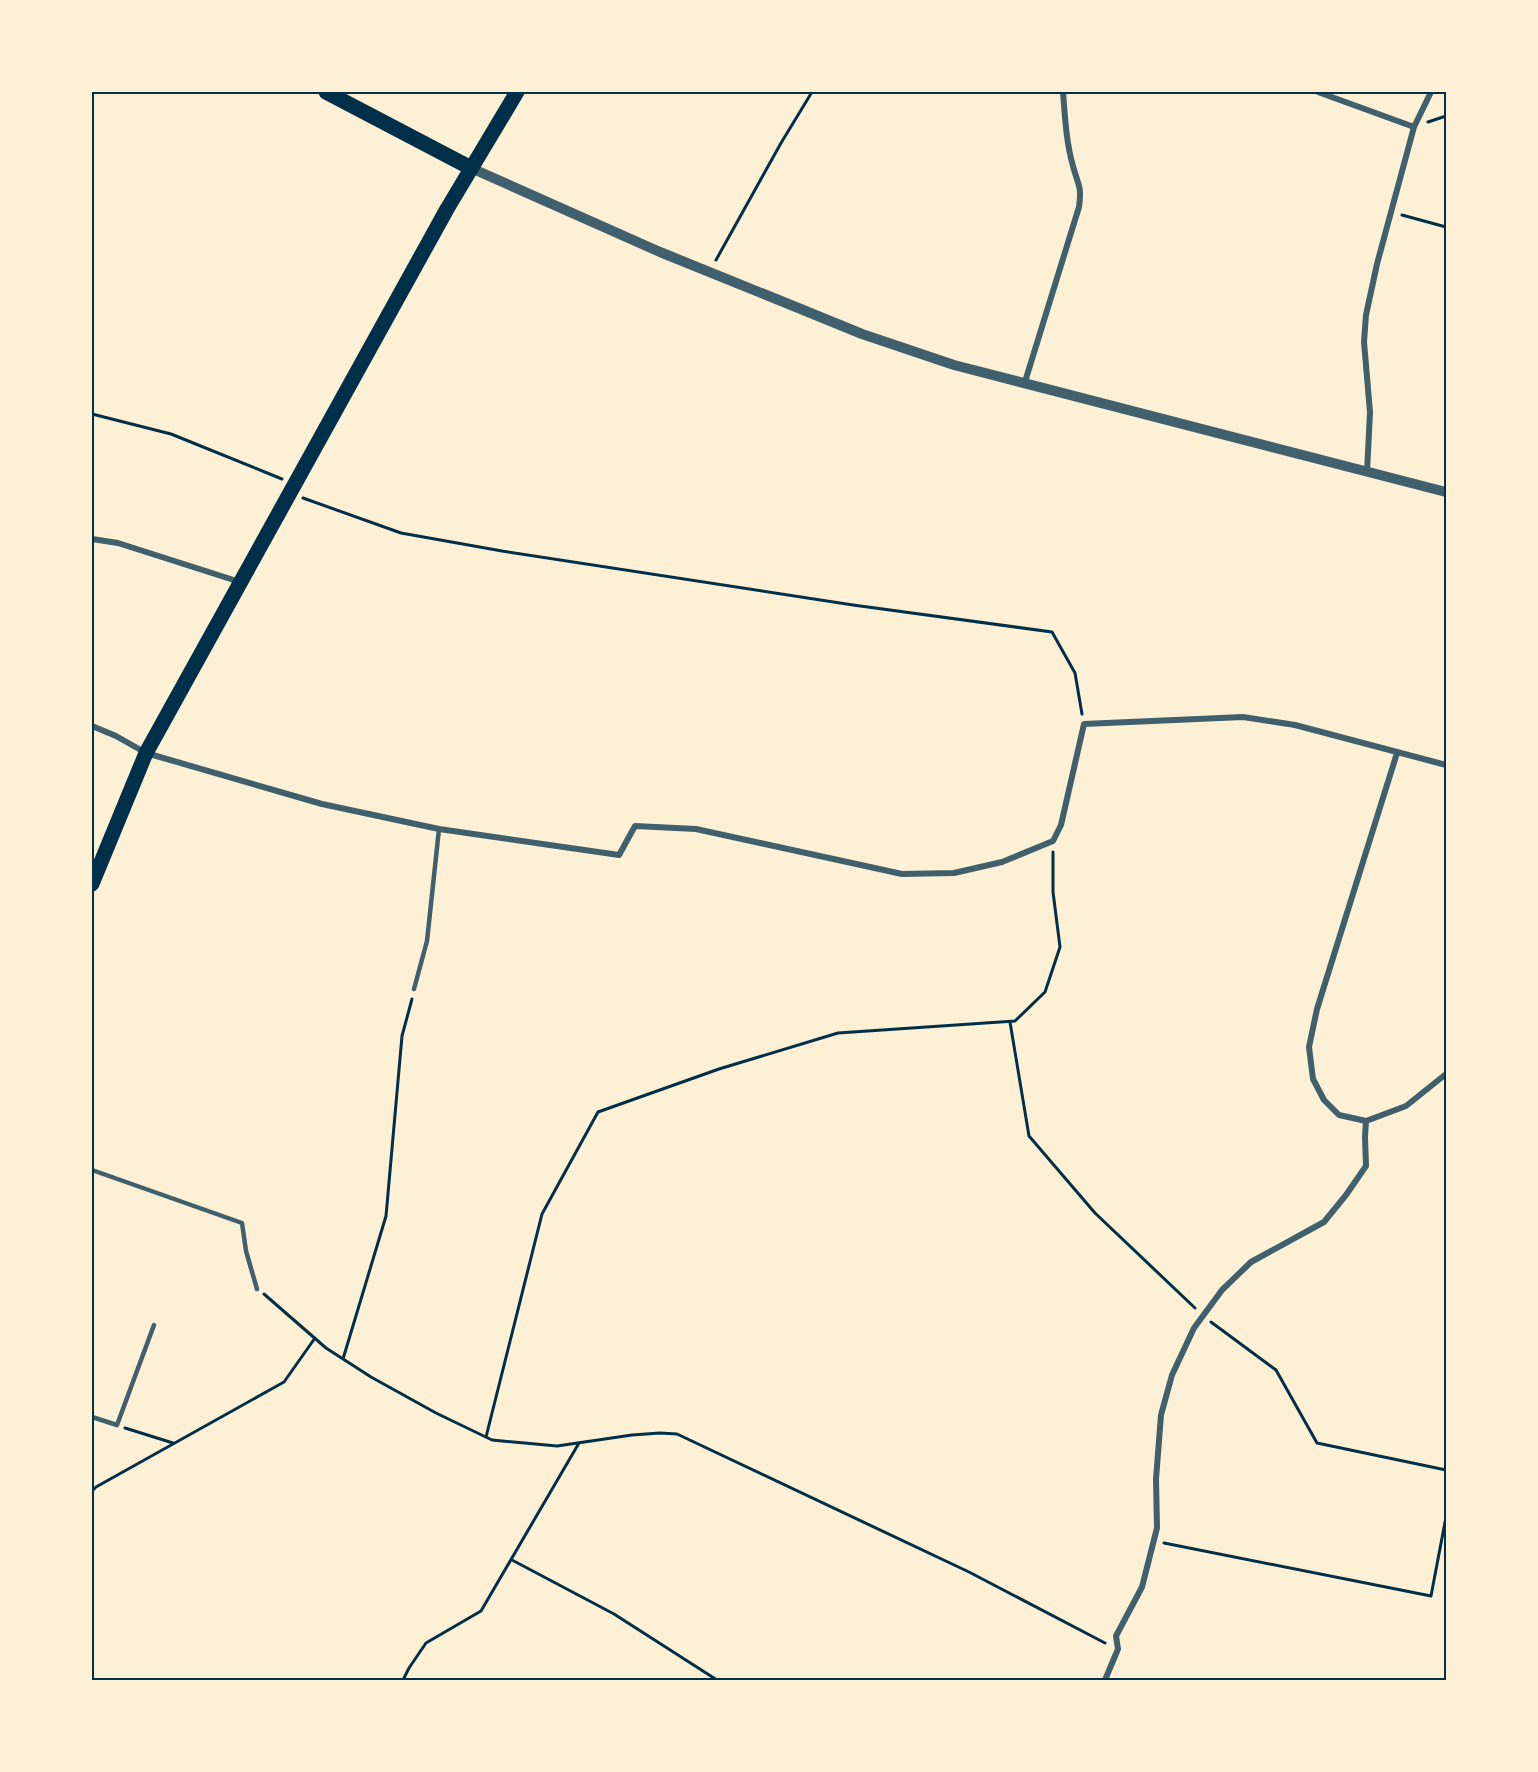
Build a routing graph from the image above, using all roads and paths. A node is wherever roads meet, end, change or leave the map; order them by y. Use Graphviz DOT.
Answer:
graph roads {
  1 [pos="326,92"];
  2 [pos="517,92"];
  3 [pos="812,92"];
  4 [pos="1063,92"];
  5 [pos="1318,92"];
  6 [pos="1431,92"];
  7 [pos="1414,127"];
  8 [pos="471,168"];
  9 [pos="1391,212"];
  10 [pos="1446,227"];
  11 [pos="710,272"];
  12 [pos="1024,385"];
  13 [pos="92,414"];
  14 [pos="1367,472"];
  15 [pos="293,488"];
  16 [pos="1446,492"];
  17 [pos="92,538"];
  18 [pos="241,582"];
  19 [pos="1084,724"];
  20 [pos="92,726"];
  21 [pos="146,753"];
  22 [pos="1397,753"];
  23 [pos="1446,765"];
  24 [pos="439,829"];
  25 [pos="1053,842"];
  26 [pos="92,884"];
  27 [pos="414,988"];
  28 [pos="1010,1022"];
  29 [pos="1446,1074"];
  30 [pos="1366,1121"];
  31 [pos="92,1170"];
  32 [pos="258,1289"];
  33 [pos="1203,1316"];
  34 [pos="154,1325"];
  35 [pos="315,1338"];
  36 [pos="343,1359"];
  37 [pos="92,1417"];
  38 [pos="117,1425"];
  39 [pos="486,1437"];
  40 [pos="579,1443"];
  41 [pos="174,1444"];
  42 [pos="1446,1470"];
  43 [pos="92,1491"];
  44 [pos="1446,1517"];
  45 [pos="1154,1541"];
  46 [pos="512,1560"];
  47 [pos="1118,1649"];
  48 [pos="403,1680"];
  49 [pos="717,1680"];
  50 [pos="1105,1680"];
  1 -- 8 [label="main road"];
  2 -- 8 [label="main road"];
  3 -- 11 [label="path"];
  4 -- 12 [label="street"];
  5 -- 7 [label="street"];
  6 -- 7 [label="street"];
  7 -- 9 [label="street"];
  8 -- 11 [label="street"];
  8 -- 15 [label="main road"];
  9 -- 10 [label="path"];
  9 -- 14 [label="street"];
  11 -- 12 [label="street"];
  12 -- 14 [label="street"];
  13 -- 15 [label="path"];
  14 -- 16 [label="street"];
  15 -- 18 [label="main road"];
  15 -- 19 [label="path"];
  17 -- 18 [label="street"];
  18 -- 21 [label="main road"];
  19 -- 22 [label="street"];
  19 -- 25 [label="street"];
  20 -- 21 [label="street"];
  21 -- 24 [label="street"];
  21 -- 26 [label="main road"];
  22 -- 23 [label="street"];
  22 -- 30 [label="street"];
  24 -- 25 [label="street"];
  24 -- 27 [label="lane"];
  25 -- 28 [label="path"];
  27 -- 36 [label="path"];
  28 -- 33 [label="path"];
  28 -- 39 [label="path"];
  29 -- 30 [label="street"];
  30 -- 33 [label="street"];
  31 -- 32 [label="lane"];
  32 -- 35 [label="path"];
  33 -- 42 [label="path"];
  33 -- 45 [label="street"];
  34 -- 38 [label="lane"];
  35 -- 36 [label="path"];
  35 -- 41 [label="path"];
  36 -- 39 [label="path"];
  37 -- 38 [label="lane"];
  38 -- 41 [label="path"];
  39 -- 40 [label="path"];
  40 -- 46 [label="path"];
  40 -- 47 [label="path"];
  41 -- 43 [label="path"];
  44 -- 45 [label="path"];
  45 -- 47 [label="street"];
  46 -- 48 [label="path"];
  46 -- 49 [label="path"];
  47 -- 50 [label="street"];
}
